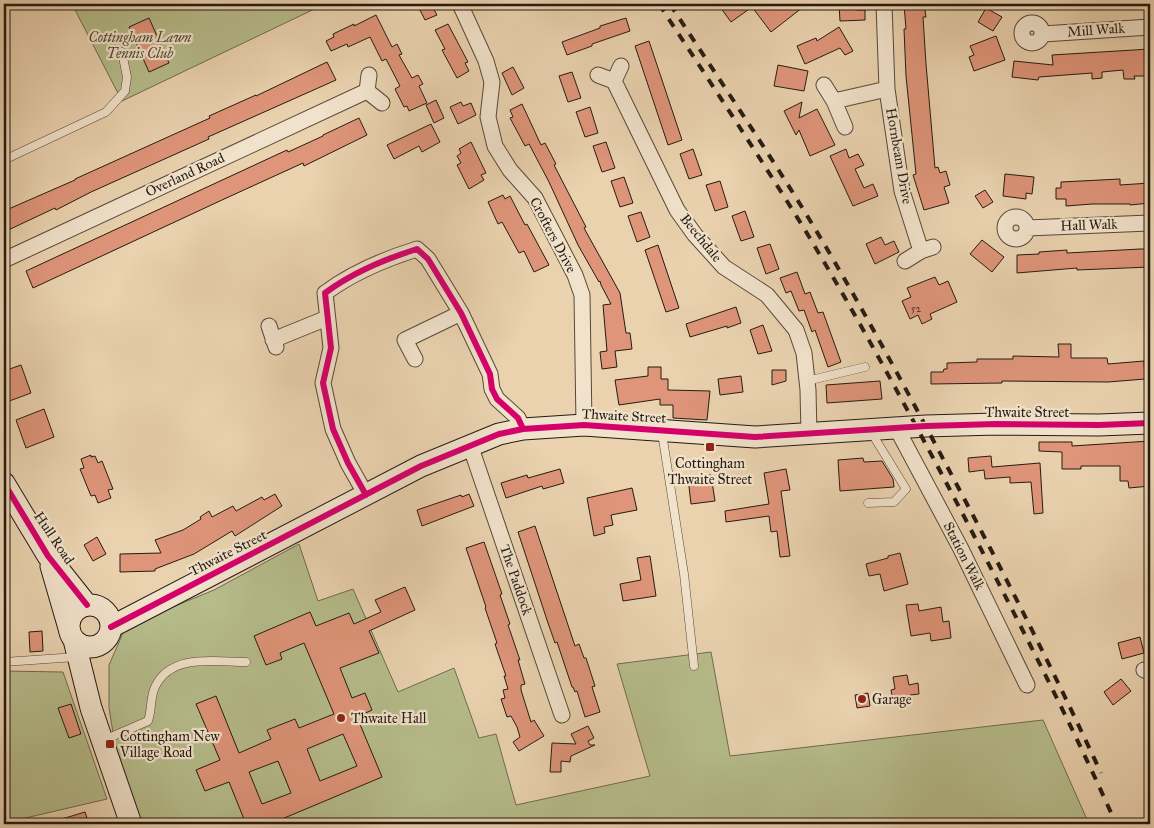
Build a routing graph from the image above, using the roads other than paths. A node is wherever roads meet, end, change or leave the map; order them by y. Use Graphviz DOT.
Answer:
graph roads {
  1 [pos="460,4"];
  2 [pos="884,4"];
  3 [pos="1150,27"];
  4 [pos="1042,34"];
  5 [pos="122,52"];
  6 [pos="621,66"];
  7 [pos="369,75"];
  8 [pos="598,75"];
  9 [pos="614,82"];
  10 [pos="824,85"];
  11 [pos="887,89"];
  12 [pos="367,91"];
  13 [pos="834,101"];
  14 [pos="382,103"];
  15 [pos="844,127"];
  16 [pos="4,160"];
  17 [pos="1150,223"];
  18 [pos="1027,228"];
  19 [pos="4,260"];
  20 [pos="905,261"];
  21 [pos="461,313"];
  22 [pos="326,318"];
  23 [pos="272,337"];
  24 [pos="415,359"];
  25 [pos="865,367"];
  26 [pos="807,381"];
  27 [pos="1150,423"];
  28 [pos="584,426"];
  29 [pos="523,429"];
  30 [pos="897,429"];
  31 [pos="662,430"];
  32 [pos="870,431"];
  33 [pos="809,435"];
  34 [pos="470,445"];
  35 [pos="4,483"];
  36 [pos="366,495"];
  37 [pos="868,503"];
  38 [pos="48,556"];
  39 [pos="160,601"];
  40 [pos="94,606"];
  41 [pos="111,627"];
  42 [pos="74,642"];
  43 [pos="99,645"];
  44 [pos="4,662"];
  45 [pos="246,662"];
  46 [pos="694,666"];
  47 [pos="1027,685"];
  48 [pos="91,708"];
  49 [pos="562,715"];
  50 [pos="102,740"];
  51 [pos="131,824"];
  1 -- 28 [label="street, Crofters Drive"];
  2 -- 11 [label="street, Hornbeam Drive"];
  3 -- 4 [label="street, Mill Walk"];
  5 -- 16 [label="lane"];
  6 -- 9 [label="street"];
  7 -- 12 [label="street"];
  8 -- 9 [label="street"];
  9 -- 26 [label="street, Beechdale"];
  10 -- 13 [label="street"];
  11 -- 13 [label="street, Hornbeam Drive"];
  11 -- 20 [label="street, Hornbeam Drive"];
  12 -- 14 [label="street"];
  12 -- 19 [label="street, Overland Road"];
  13 -- 15 [label="street"];
  17 -- 18 [label="street, Hall Walk"];
  21 -- 22 [label="street"];
  21 -- 24 [label="street"];
  21 -- 29 [label="street"];
  22 -- 23 [label="street"];
  22 -- 36 [label="street"];
  25 -- 26 [label="lane"];
  26 -- 33 [label="street, Beechdale"];
  27 -- 30 [label="main road, Thwaite Street"];
  28 -- 29 [label="main road, Thwaite Street"];
  28 -- 31 [label="main road, Thwaite Street"];
  29 -- 34 [label="main road, Thwaite Street"];
  30 -- 32 [label="main road, Thwaite Street"];
  30 -- 47 [label="street, Station Walk"];
  31 -- 33 [label="main road, Thwaite Street"];
  31 -- 46 [label="lane"];
  32 -- 33 [label="main road, Thwaite Street"];
  32 -- 37 [label="lane"];
  34 -- 36 [label="main road, Thwaite Street"];
  34 -- 49 [label="street, The Paddock"];
  35 -- 38 [label="main road, Hull Road"];
  36 -- 39 [label="main road, Thwaite Street"];
  38 -- 40 [label="main road, Hull Road"];
  38 -- 42 [label="main road, Hull Road"];
  39 -- 40 [label="main road, Thwaite Street"];
  39 -- 41 [label="main road, Thwaite Street"];
  40 -- 41 [label="main road"];
  40 -- 42 [label="main road"];
  41 -- 43 [label="main road"];
  42 -- 43 [label="main road"];
  42 -- 44 [label="lane"];
  42 -- 48 [label="main road, Hull Road"];
  43 -- 48 [label="main road"];
  45 -- 50 [label="lane"];
  48 -- 50 [label="main road"];
  50 -- 51 [label="main road"];
}
